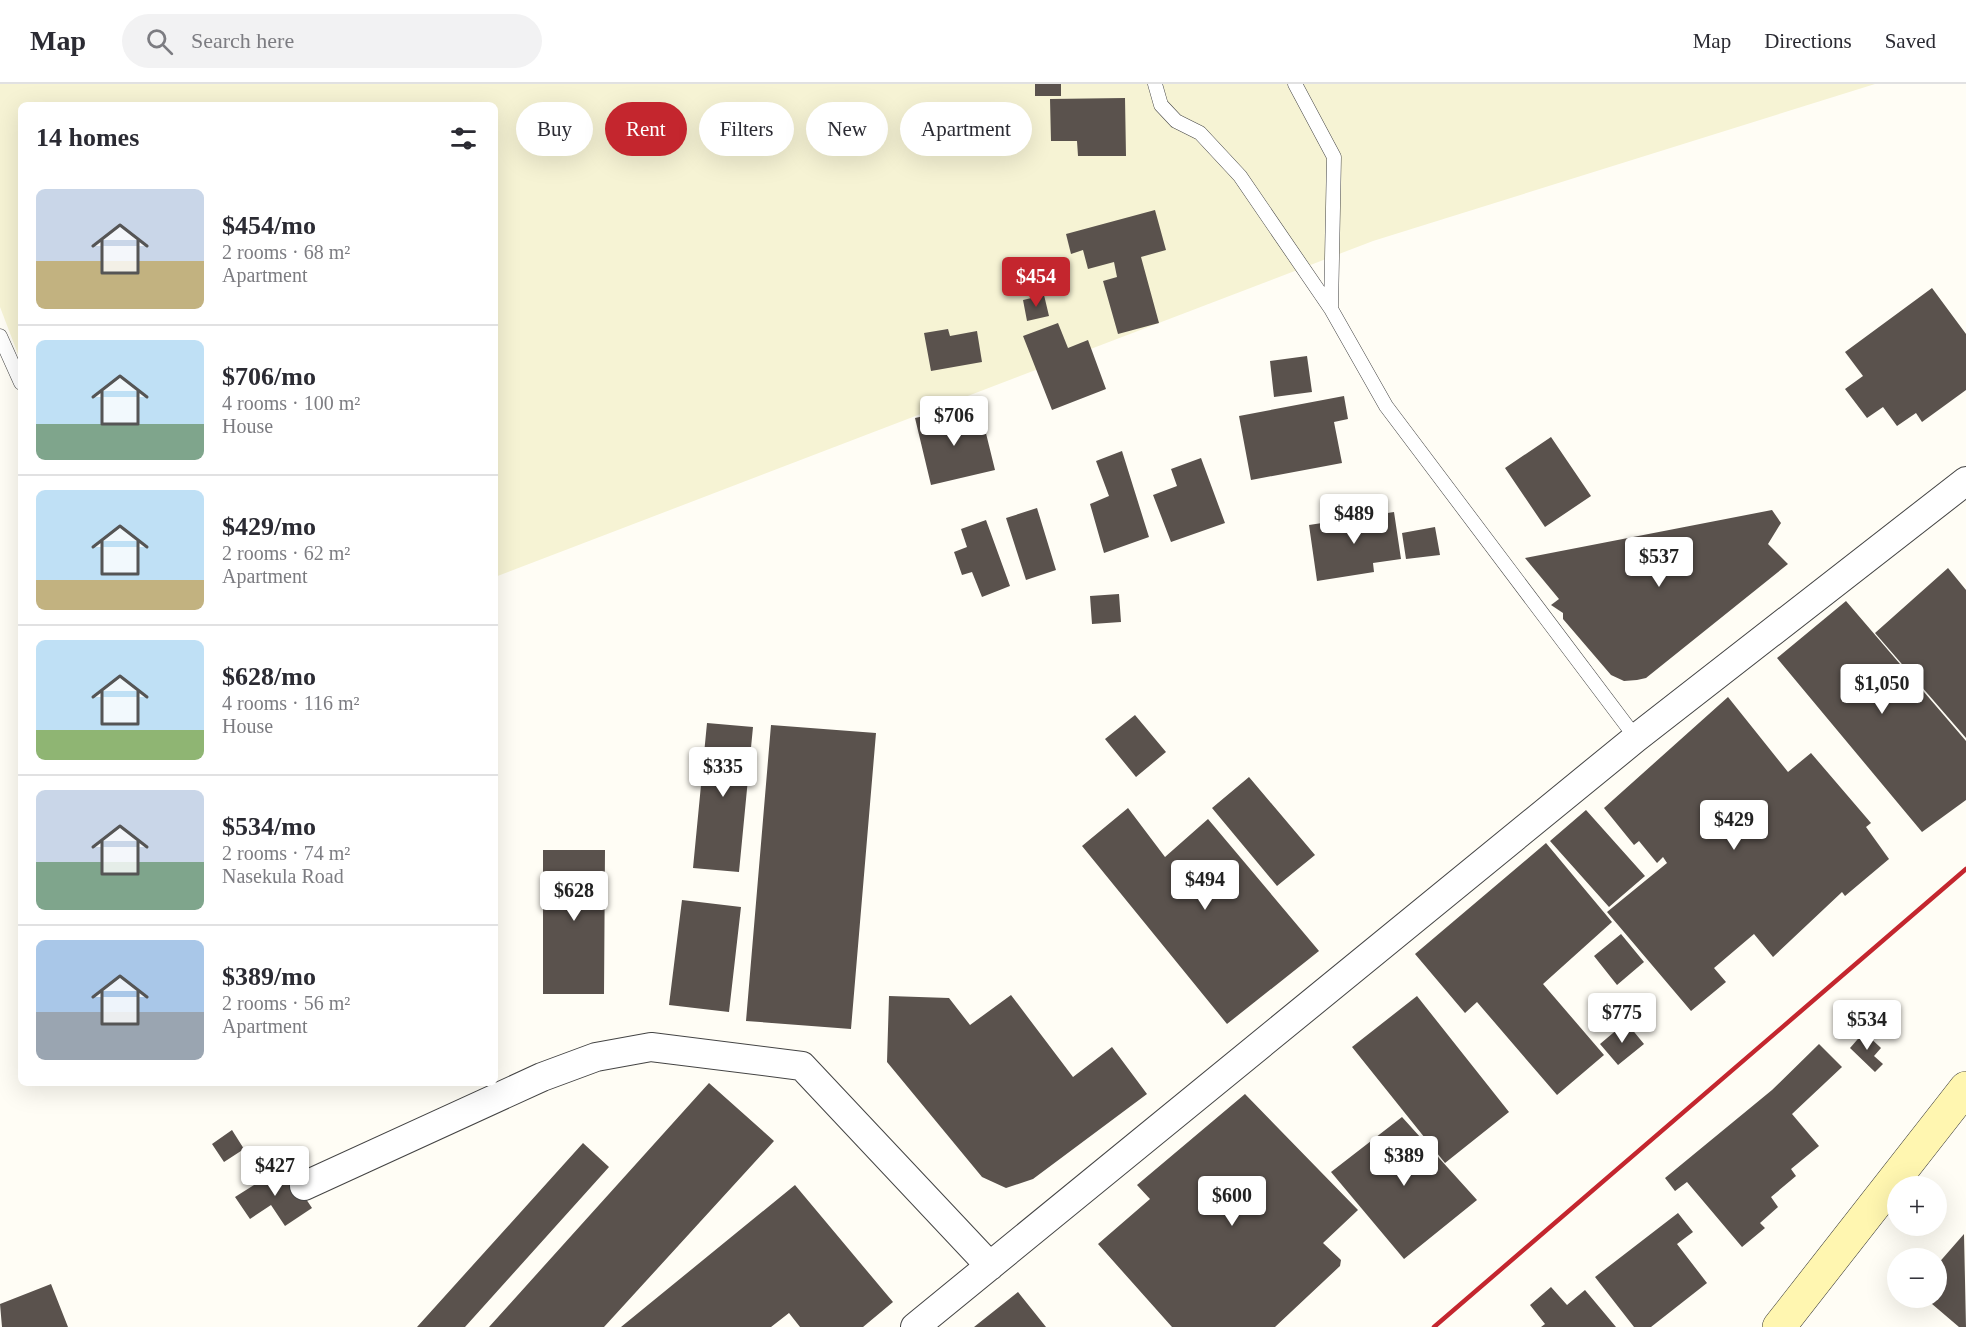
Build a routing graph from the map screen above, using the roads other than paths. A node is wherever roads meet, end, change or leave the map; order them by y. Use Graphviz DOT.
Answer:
graph roads {
  1 [pos="1155,84"];
  2 [pos="1296,84"];
  3 [pos="1331,309"];
  4 [pos="0,336"];
  5 [pos="18,376"];
  6 [pos="1966,481"];
  7 [pos="1636,738"];
  8 [pos="1966,1088"];
  9 [pos="304,1186"];
  10 [pos="990,1266"];
  11 [pos="915,1327"];
  12 [pos="1779,1327"];
  1 -- 3 [label="lane"];
  2 -- 3 [label="lane"];
  3 -- 7 [label="lane"];
  4 -- 5 [label="lane"];
  6 -- 7 [label="street"];
  7 -- 10 [label="street"];
  8 -- 12 [label="main road"];
  9 -- 10 [label="street"];
  10 -- 11 [label="street"];
}
